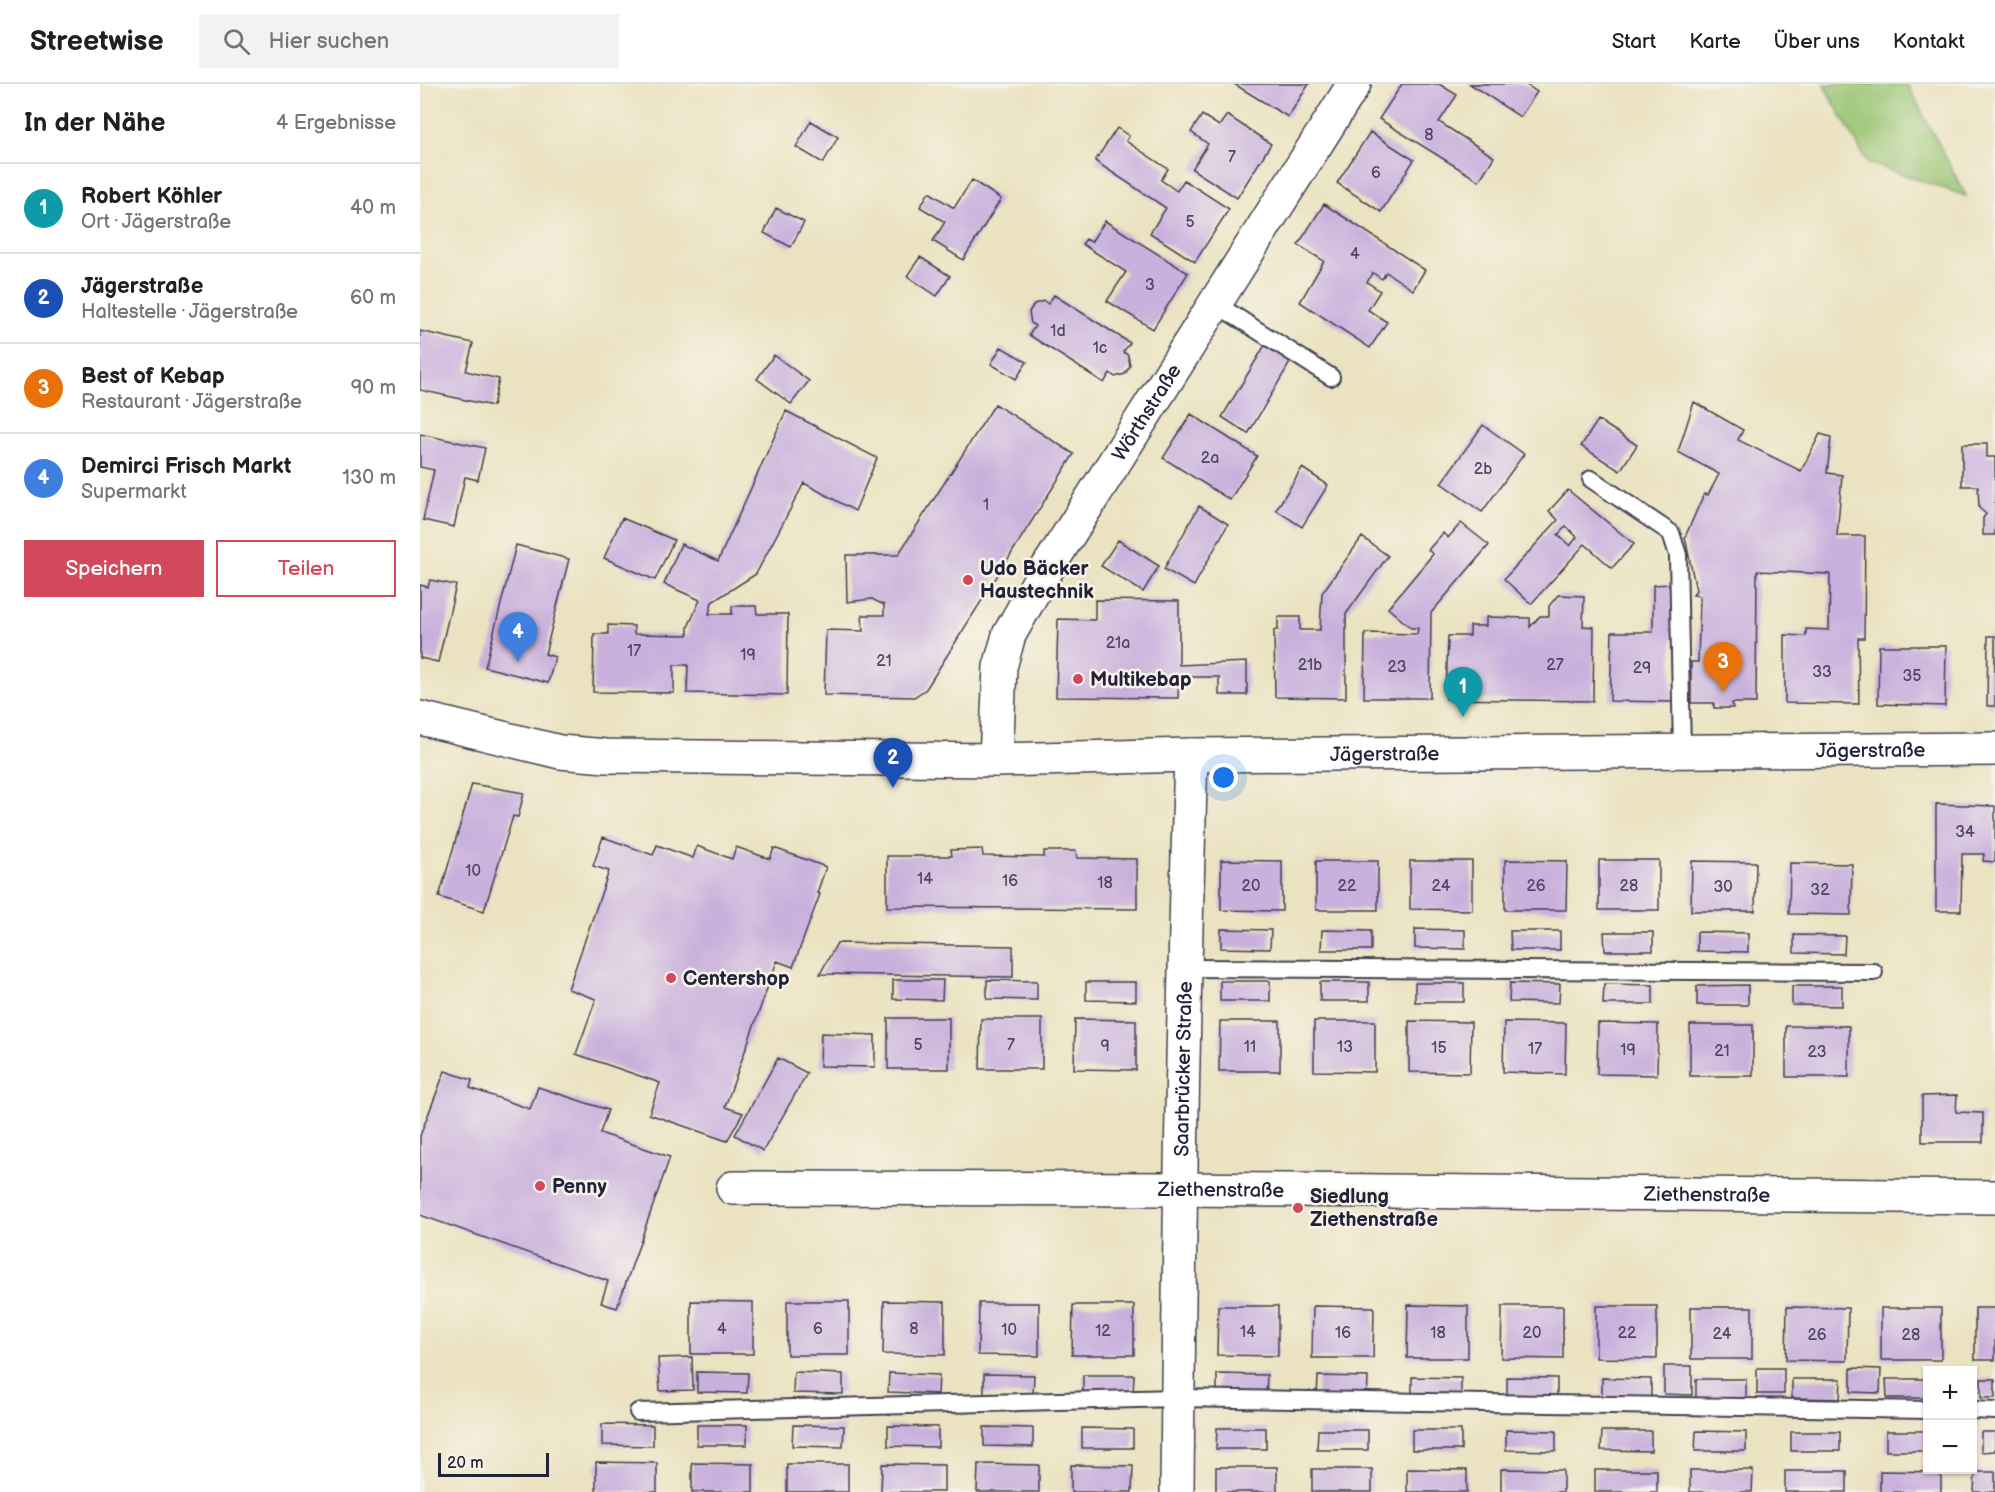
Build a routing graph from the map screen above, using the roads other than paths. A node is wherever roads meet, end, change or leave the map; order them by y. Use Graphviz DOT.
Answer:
graph roads {
  1 [pos="1354,84"];
  2 [pos="1216,304"];
  3 [pos="1331,377"];
  4 [pos="1591,479"];
  5 [pos="420,718"];
  6 [pos="1995,749"];
  7 [pos="1682,751"];
  8 [pos="1191,755"];
  9 [pos="996,760"];
  10 [pos="1183,968"];
  11 [pos="1874,972"];
  12 [pos="733,1188"];
  13 [pos="1182,1188"];
  14 [pos="1995,1197"];
  15 [pos="1178,1398"];
  16 [pos="1923,1410"];
  17 [pos="1977,1410"];
  18 [pos="1995,1411"];
  19 [pos="638,1412"];
  20 [pos="1177,1492"];
  1 -- 2 [label="street, Wörthstraße"];
  2 -- 3 [label="lane"];
  2 -- 9 [label="street, Wörthstraße"];
  4 -- 7 [label="lane"];
  5 -- 9 [label="street, Jägerstraße"];
  6 -- 7 [label="street, Jägerstraße"];
  7 -- 8 [label="street, Jägerstraße"];
  8 -- 9 [label="street, Jägerstraße"];
  8 -- 10 [label="street, Saarbrücker Straße"];
  10 -- 11 [label="lane"];
  10 -- 13 [label="street, Saarbrücker Straße"];
  12 -- 13 [label="street, Ziethenstraße"];
  13 -- 14 [label="street, Ziethenstraße"];
  13 -- 15 [label="street, Saarbrücker Straße"];
  15 -- 16 [label="lane"];
  15 -- 19 [label="lane"];
  15 -- 20 [label="street, Saarbrücker Straße"];
  17 -- 18 [label="lane"];
}
